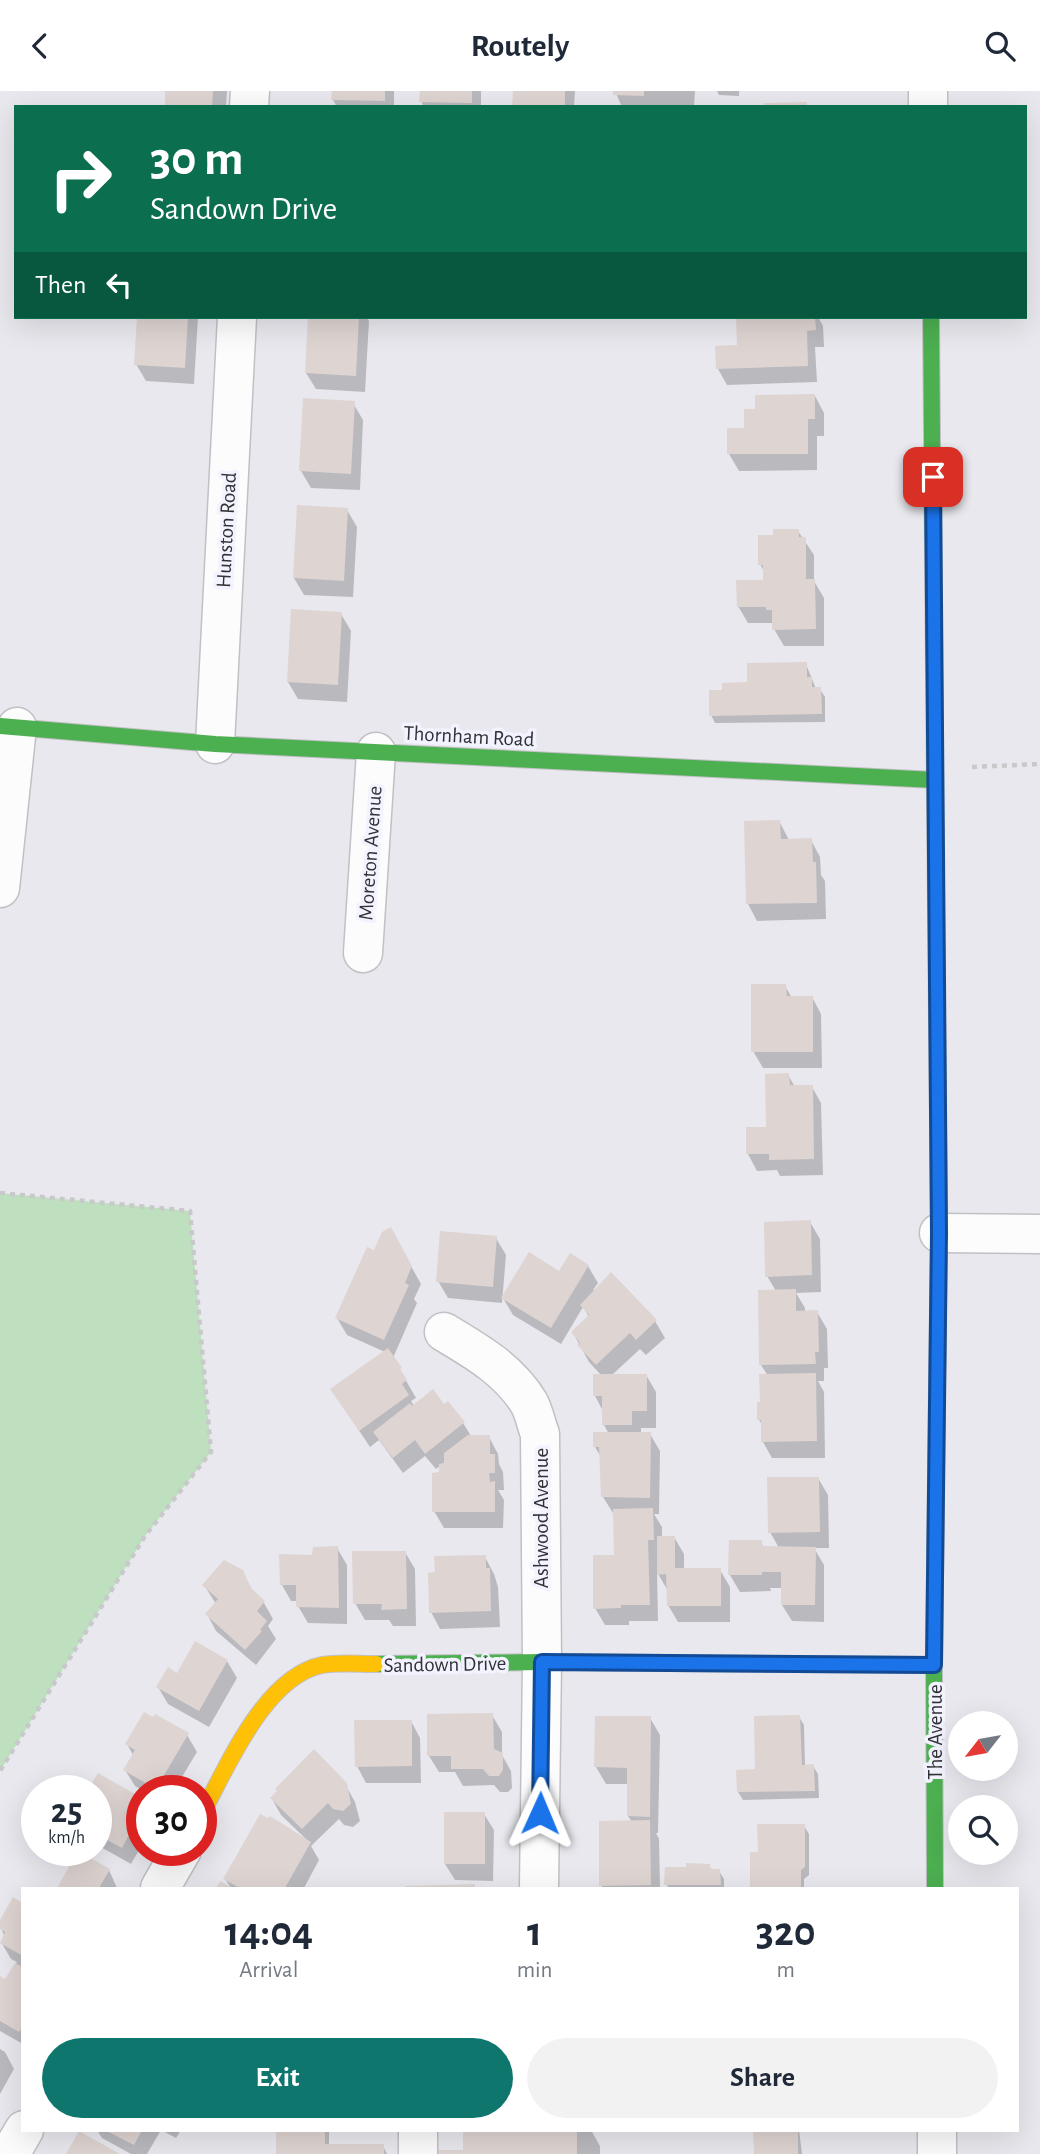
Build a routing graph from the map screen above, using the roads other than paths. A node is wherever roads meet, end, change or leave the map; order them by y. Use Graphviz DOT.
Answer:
graph roads {
  1 [pos="237,319"];
  2 [pos="931,319"];
  3 [pos="8,726"];
  4 [pos="215,744"];
  5 [pos="376,752"];
  6 [pos="936,780"];
  7 [pos="0,888"];
  8 [pos="363,953"];
  9 [pos="939,1233"];
  10 [pos="1040,1234"];
  11 [pos="444,1332"];
  12 [pos="542,1662"];
  13 [pos="934,1665"];
  14 [pos="217,1787"];
  15 [pos="173,1866"];
  16 [pos="161,1887"];
  17 [pos="539,1887"];
  18 [pos="935,1887"];
  19 [pos="23,2132"];
  20 [pos="418,2132"];
  21 [pos="937,2132"];
  22 [pos="10,2154"];
  23 [pos="418,2154"];
  24 [pos="937,2154"];
  1 -- 4 [label="street, Hunston Road"];
  2 -- 6 [label="street, The Avenue"];
  3 -- 4 [label="street, Thornham Road"];
  3 -- 7 [label="street"];
  4 -- 5 [label="street, Thornham Road"];
  5 -- 6 [label="street, Thornham Road"];
  5 -- 8 [label="street, Moreton Avenue"];
  6 -- 9 [label="street, The Avenue"];
  9 -- 10 [label="street"];
  9 -- 13 [label="street, The Avenue"];
  11 -- 12 [label="street, Ashwood Avenue"];
  12 -- 13 [label="street, Sandown Drive"];
  12 -- 14 [label="street, Sandown Drive"];
  12 -- 17 [label="street, Ashwood Avenue"];
  13 -- 18 [label="street, The Avenue"];
  15 -- 16 [label="street"];
  19 -- 22 [label="street"];
  20 -- 23 [label="street"];
  21 -- 24 [label="street"];
}
